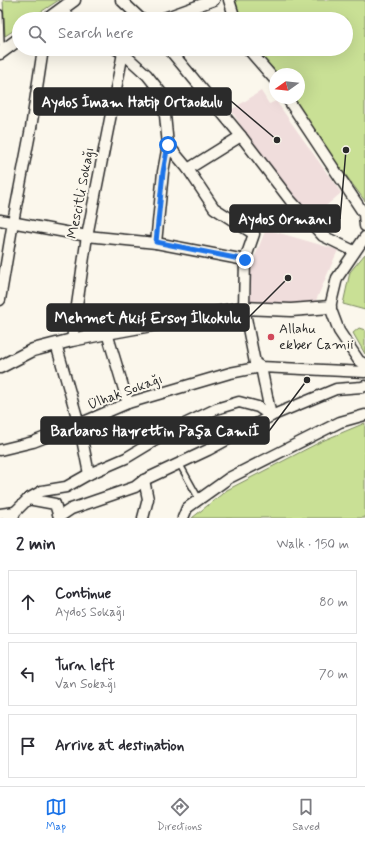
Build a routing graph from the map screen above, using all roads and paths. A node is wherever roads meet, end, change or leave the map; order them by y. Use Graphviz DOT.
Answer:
graph roads {
  1 [pos="74,0"];
  2 [pos="122,0"];
  3 [pos="214,0"];
  4 [pos="229,0"];
  5 [pos="61,10"];
  6 [pos="58,12"];
  7 [pos="134,12"];
  8 [pos="181,12"];
  9 [pos="232,12"];
  10 [pos="0,13"];
  11 [pos="12,44"];
  12 [pos="2,51"];
  13 [pos="42,56"];
  14 [pos="119,56"];
  15 [pos="126,56"];
  16 [pos="175,56"];
  17 [pos="254,56"];
  18 [pos="269,73"];
  19 [pos="291,104"];
  20 [pos="240,136"];
  21 [pos="168,145"];
  22 [pos="188,169"];
  23 [pos="0,220"];
  24 [pos="13,222"];
  25 [pos="365,226"];
  26 [pos="87,236"];
  27 [pos="365,237"];
  28 [pos="156,242"];
  29 [pos="354,251"];
  30 [pos="245,260"];
  31 [pos="0,300"];
  32 [pos="330,307"];
  33 [pos="244,308"];
  34 [pos="107,333"];
  35 [pos="72,340"];
  36 [pos="56,344"];
  37 [pos="365,364"];
  38 [pos="0,367"];
  39 [pos="261,367"];
  40 [pos="365,372"];
  41 [pos="365,386"];
  42 [pos="128,403"];
  43 [pos="365,415"];
  44 [pos="271,416"];
  45 [pos="80,424"];
  46 [pos="0,450"];
  47 [pos="179,463"];
  48 [pos="89,474"];
  49 [pos="144,480"];
  50 [pos="28,499"];
  51 [pos="199,500"];
  52 [pos="0,514"];
  53 [pos="14,515"];
  54 [pos="59,517"];
  55 [pos="143,518"];
  56 [pos="183,518"];
  1 -- 5 [label="street"];
  2 -- 7 [label="street"];
  3 -- 8 [label="street"];
  4 -- 9 [label="street"];
  5 -- 6 [label="street"];
  10 -- 12 [label="lane"];
  11 -- 12 [label="street"];
  13 -- 24 [label="street"];
  14 -- 26 [label="street, Mescitli Sokağı"];
  15 -- 21 [label="street"];
  16 -- 20 [label="street"];
  17 -- 18 [label="street"];
  19 -- 25 [label="street"];
  20 -- 22 [label="street"];
  20 -- 29 [label="street"];
  21 -- 22 [label="street"];
  21 -- 28 [label="street"];
  22 -- 30 [label="street"];
  23 -- 24 [label="street"];
  24 -- 26 [label="street"];
  24 -- 31 [label="street"];
  26 -- 28 [label="street"];
  26 -- 35 [label="street, Mescitli Sokağı"];
  27 -- 29 [label="street"];
  28 -- 30 [label="street"];
  29 -- 32 [label="street"];
  30 -- 33 [label="street"];
  32 -- 33 [label="street"];
  32 -- 37 [label="street"];
  33 -- 34 [label="street"];
  33 -- 39 [label="street"];
  34 -- 35 [label="street"];
  34 -- 42 [label="street"];
  35 -- 36 [label="street"];
  36 -- 38 [label="street"];
  36 -- 45 [label="street"];
  39 -- 40 [label="street, Ülhak Sokağı"];
  39 -- 42 [label="street, Ülhak Sokağı"];
  39 -- 44 [label="street"];
  41 -- 44 [label="street"];
  42 -- 45 [label="street, Ülhak Sokağı"];
  43 -- 51 [label="street"];
  44 -- 47 [label="street"];
  44 -- 48 [label="street"];
  45 -- 46 [label="street, Ülhak Sokağı"];
  45 -- 48 [label="street"];
  47 -- 49 [label="street"];
  47 -- 51 [label="lane"];
  48 -- 50 [label="street"];
  49 -- 54 [label="street"];
  49 -- 55 [label="street"];
  50 -- 53 [label="street"];
  50 -- 54 [label="street"];
  51 -- 56 [label="street"];
  52 -- 53 [label="street"];
}
